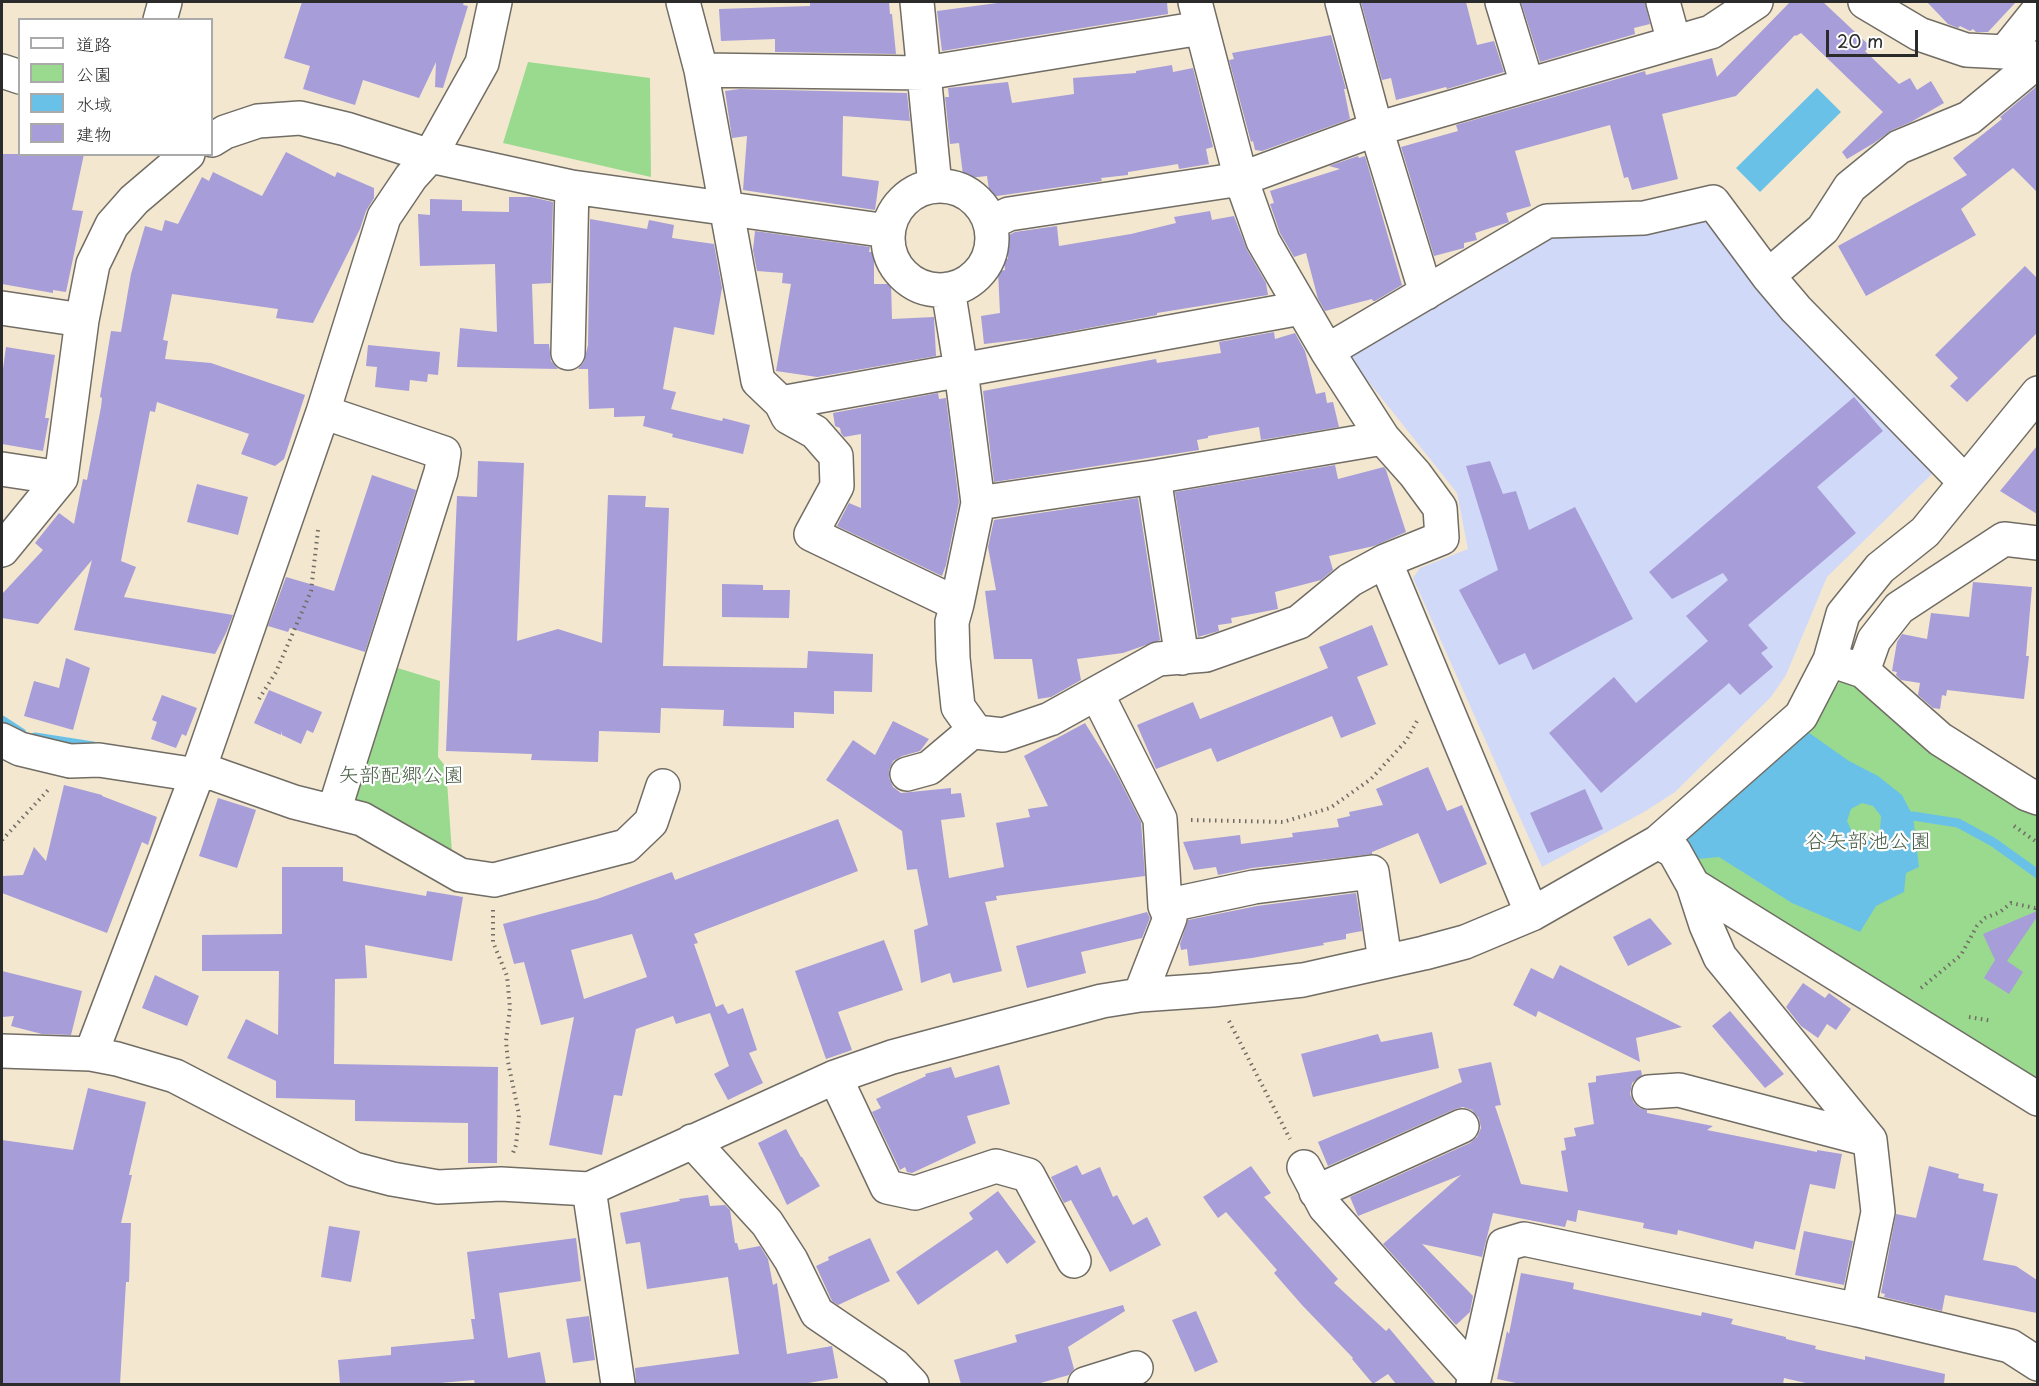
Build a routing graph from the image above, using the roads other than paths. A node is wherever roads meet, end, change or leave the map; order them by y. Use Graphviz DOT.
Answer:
graph roads {
  1 [pos="165,2"];
  2 [pos="495,2"];
  3 [pos="683,2"];
  4 [pos="917,2"];
  5 [pos="1342,2"];
  6 [pos="1502,2"];
  7 [pos="1663,2"];
  8 [pos="1756,2"];
  9 [pos="1865,2"];
  10 [pos="2037,11"];
  11 [pos="1198,15"];
  12 [pos="161,18"];
  13 [pos="1674,42"];
  14 [pos="2005,51"];
  15 [pos="2037,60"];
  16 [pos="2,70"];
  17 [pos="701,70"];
  18 [pos="925,73"];
  19 [pos="18,76"];
  20 [pos="1527,84"];
  21 [pos="1376,129"];
  22 [pos="213,139"];
  23 [pos="186,156"];
  24 [pos="430,156"];
  25 [pos="1240,179"];
  26 [pos="935,186"];
  27 [pos="572,187"];
  28 [pos="726,208"];
  29 [pos="990,223"];
  30 [pos="888,231"];
  31 [pos="1768,276"];
  32 [pos="948,289"];
  33 [pos="1426,293"];
  34 [pos="2,308"];
  35 [pos="1301,308"];
  36 [pos="82,321"];
  37 [pos="1327,351"];
  38 [pos="568,354"];
  39 [pos="961,370"];
  40 [pos="2037,393"];
  41 [pos="782,403"];
  42 [pos="323,412"];
  43 [pos="1383,438"];
  44 [pos="2,469"];
  45 [pos="1154,477"];
  46 [pos="61,478"];
  47 [pos="1965,482"];
  48 [pos="978,503"];
  49 [pos="2037,543"];
  50 [pos="2,550"];
  51 [pos="1385,561"];
  52 [pos="957,604"];
  53 [pos="1182,658"];
  54 [pos="1830,660"];
  55 [pos="1863,671"];
  56 [pos="1097,694"];
  57 [pos="974,730"];
  58 [pos="2,740"];
  59 [pos="907,774"];
  60 [pos="197,775"];
  61 [pos="663,786"];
  62 [pos="2037,798"];
  63 [pos="333,811"];
  64 [pos="1658,843"];
  65 [pos="1693,885"];
  66 [pos="1165,906"];
  67 [pos="1532,914"];
  68 [pos="1384,961"];
  69 [pos="1140,995"];
  70 [pos="2,1051"];
  71 [pos="91,1054"];
  72 [pos="835,1077"];
  73 [pos="1671,1083"];
  74 [pos="2037,1099"];
  75 [pos="1870,1140"];
  76 [pos="692,1141"];
  77 [pos="1452,1141"];
  78 [pos="589,1189"];
  79 [pos="1074,1261"];
  80 [pos="1858,1310"];
  81 [pos="2037,1364"];
  82 [pos="1136,1368"];
  83 [pos="1474,1380"];
  84 [pos="618,1384"];
  85 [pos="912,1384"];
  86 [pos="1085,1384"];
  1 -- 12 [label="street"];
  2 -- 24 [label="street"];
  3 -- 17 [label="street"];
  4 -- 18 [label="street"];
  5 -- 21 [label="street"];
  6 -- 20 [label="street"];
  7 -- 13 [label="street"];
  8 -- 13 [label="street"];
  9 -- 14 [label="street"];
  10 -- 14 [label="street"];
  11 -- 18 [label="street"];
  11 -- 25 [label="street"];
  13 -- 20 [label="street"];
  14 -- 15 [label="street"];
  15 -- 31 [label="street"];
  16 -- 19 [label="street"];
  17 -- 18 [label="street"];
  17 -- 28 [label="street"];
  18 -- 26 [label="street"];
  20 -- 21 [label="street"];
  21 -- 25 [label="street"];
  21 -- 33 [label="street"];
  22 -- 24 [label="street"];
  23 -- 36 [label="street"];
  24 -- 27 [label="street"];
  24 -- 42 [label="street"];
  25 -- 29 [label="street"];
  25 -- 35 [label="street"];
  26 -- 29 [label="street"];
  26 -- 30 [label="street"];
  27 -- 28 [label="street"];
  27 -- 38 [label="street"];
  28 -- 30 [label="street"];
  28 -- 41 [label="street"];
  29 -- 32 [label="street"];
  30 -- 32 [label="street"];
  31 -- 33 [label="street"];
  31 -- 47 [label="street"];
  32 -- 39 [label="street"];
  33 -- 37 [label="street"];
  34 -- 36 [label="street"];
  35 -- 37 [label="street"];
  35 -- 39 [label="street"];
  36 -- 46 [label="street"];
  37 -- 43 [label="street"];
  39 -- 41 [label="street"];
  39 -- 48 [label="street"];
  40 -- 47 [label="street"];
  41 -- 52 [label="street"];
  42 -- 60 [label="street"];
  42 -- 63 [label="street"];
  43 -- 45 [label="street"];
  43 -- 51 [label="street"];
  44 -- 46 [label="street"];
  45 -- 48 [label="street"];
  45 -- 53 [label="street"];
  46 -- 50 [label="street"];
  47 -- 54 [label="street"];
  48 -- 52 [label="street"];
  49 -- 55 [label="street"];
  51 -- 53 [label="street"];
  51 -- 67 [label="street"];
  52 -- 57 [label="street"];
  53 -- 56 [label="street"];
  54 -- 55 [label="street"];
  54 -- 64 [label="street"];
  55 -- 62 [label="street"];
  56 -- 57 [label="street"];
  56 -- 66 [label="street"];
  57 -- 59 [label="street"];
  58 -- 60 [label="street"];
  60 -- 63 [label="street"];
  60 -- 71 [label="street"];
  61 -- 63 [label="street"];
  64 -- 65 [label="street"];
  64 -- 67 [label="street"];
  65 -- 74 [label="street"];
  65 -- 75 [label="street"];
  66 -- 68 [label="street"];
  66 -- 69 [label="street"];
  67 -- 68 [label="street"];
  68 -- 69 [label="street"];
  69 -- 72 [label="street"];
  70 -- 71 [label="street"];
  71 -- 78 [label="street"];
  72 -- 76 [label="street"];
  72 -- 79 [label="street"];
  73 -- 75 [label="street"];
  75 -- 80 [label="street"];
  76 -- 78 [label="street"];
  76 -- 85 [label="street"];
  77 -- 83 [label="street"];
  78 -- 84 [label="street"];
  80 -- 81 [label="street"];
  80 -- 83 [label="street"];
  82 -- 86 [label="street"];
}
